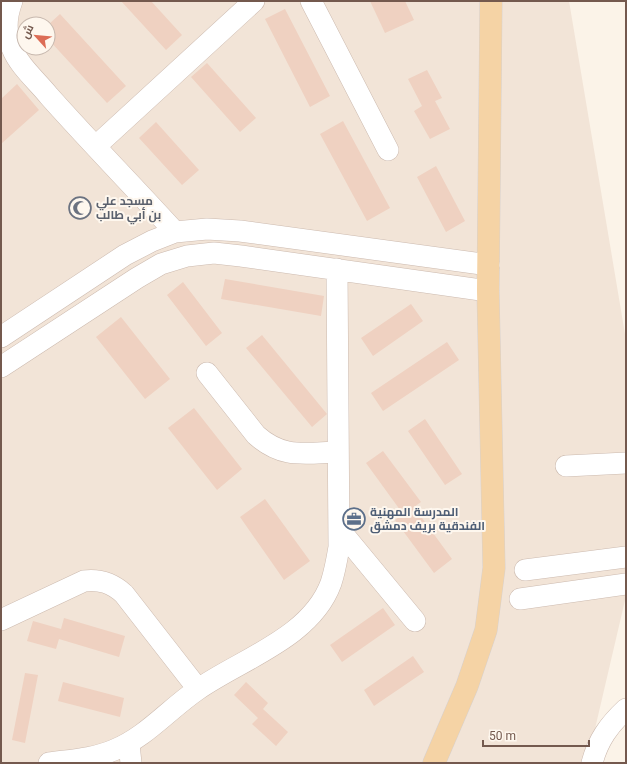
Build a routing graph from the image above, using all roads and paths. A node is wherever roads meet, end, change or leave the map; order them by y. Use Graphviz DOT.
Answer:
graph roads {
  1 [pos="12,1"];
  2 [pos="254,1"];
  3 [pos="311,1"];
  4 [pos="491,1"];
  5 [pos="4,32"];
  6 [pos="96,146"];
  7 [pos="388,150"];
  8 [pos="175,232"];
  9 [pos="488,265"];
  10 [pos="337,269"];
  11 [pos="488,291"];
  12 [pos="1,337"];
  13 [pos="1,367"];
  14 [pos="207,373"];
  15 [pos="338,452"];
  16 [pos="626,463"];
  17 [pos="566,466"];
  18 [pos="339,529"];
  19 [pos="626,557"];
  20 [pos="525,570"];
  21 [pos="626,584"];
  22 [pos="520,599"];
  23 [pos="1,620"];
  24 [pos="415,621"];
  25 [pos="198,689"];
  26 [pos="626,708"];
  27 [pos="130,753"];
  28 [pos="48,763"];
  29 [pos="434,763"];
  30 [pos="592,763"];
  1 -- 5 [label="street"];
  2 -- 6 [label="street"];
  3 -- 7 [label="street"];
  4 -- 9 [label="main road"];
  5 -- 6 [label="street"];
  6 -- 8 [label="street"];
  8 -- 9 [label="street"];
  8 -- 12 [label="street"];
  9 -- 11 [label="main road"];
  10 -- 11 [label="street"];
  10 -- 13 [label="street"];
  10 -- 15 [label="street"];
  11 -- 29 [label="main road"];
  14 -- 15 [label="street"];
  15 -- 18 [label="street"];
  16 -- 17 [label="street"];
  18 -- 24 [label="street"];
  18 -- 25 [label="street"];
  19 -- 20 [label="street"];
  21 -- 22 [label="street"];
  23 -- 25 [label="street"];
  25 -- 27 [label="street"];
  26 -- 30 [label="street"];
  27 -- 28 [label="street"];
}
